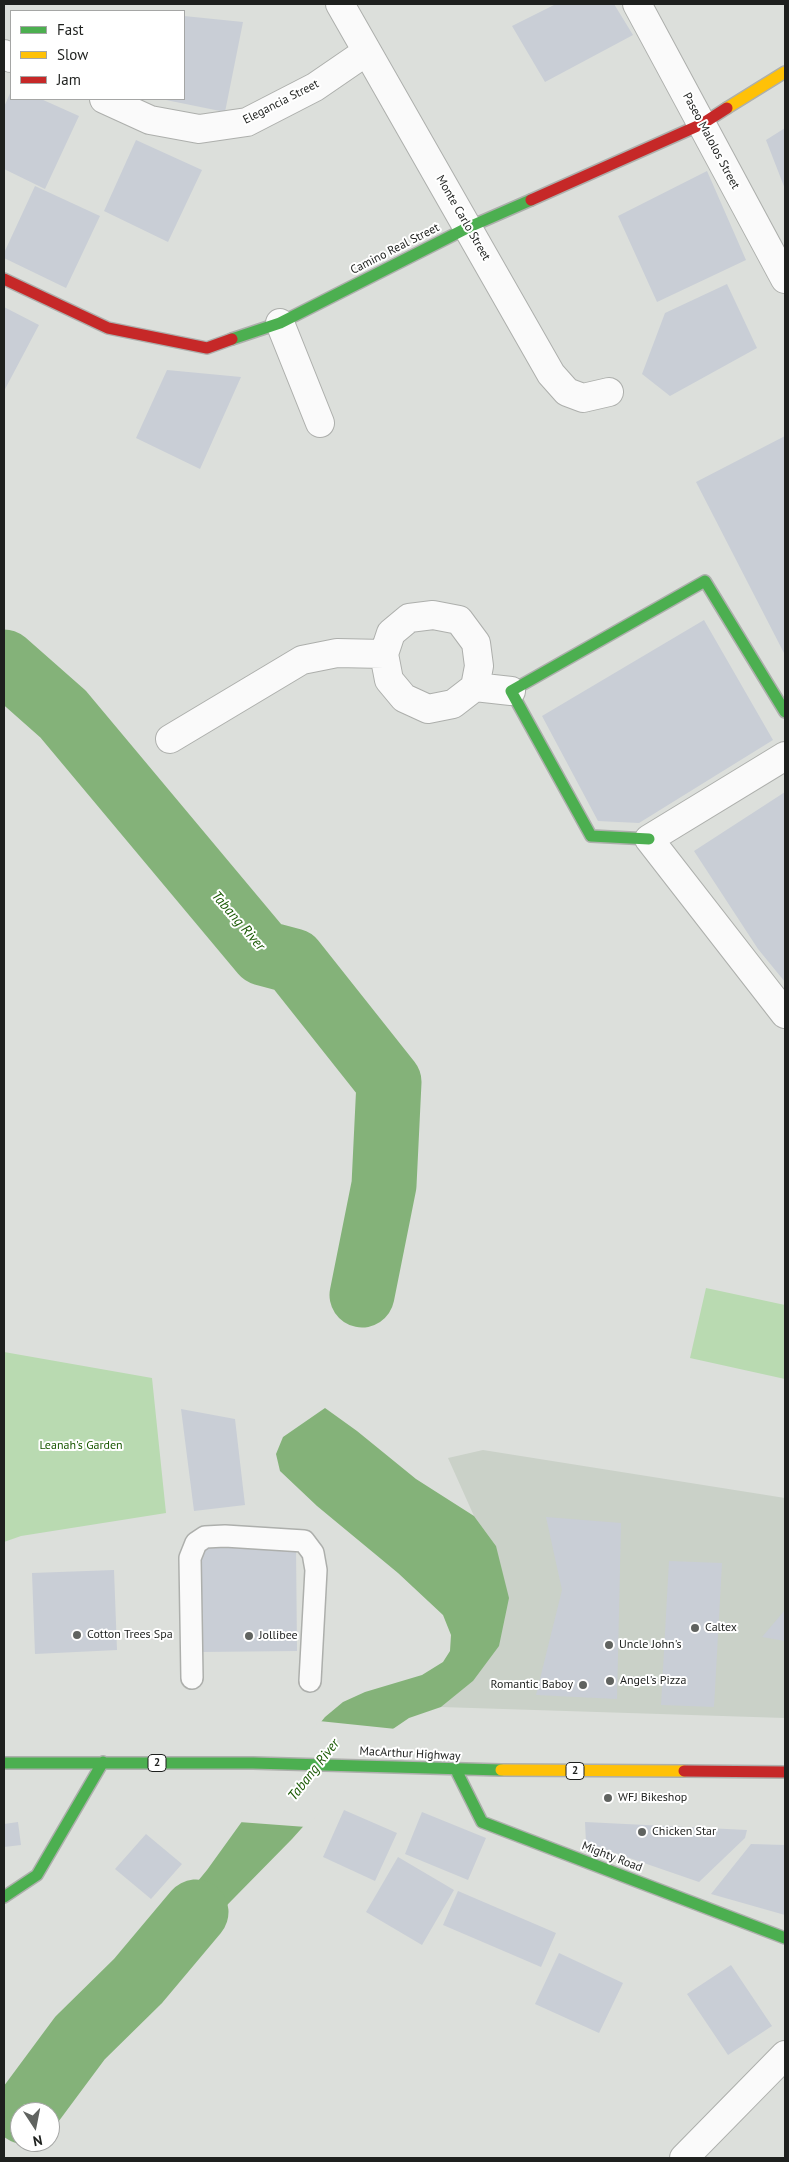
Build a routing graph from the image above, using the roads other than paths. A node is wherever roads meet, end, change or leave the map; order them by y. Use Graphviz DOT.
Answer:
graph roads {
  1 [pos="340,4"];
  2 [pos="637,4"];
  3 [pos="366,52"];
  4 [pos="785,72"];
  5 [pos="106,100"];
  6 [pos="702,124"];
  7 [pos="469,227"];
  8 [pos="4,279"];
  9 [pos="785,279"];
  10 [pos="280,323"];
  11 [pos="609,392"];
  12 [pos="320,423"];
  13 [pos="384,654"];
  14 [pos="474,687"];
  15 [pos="511,691"];
  16 [pos="785,712"];
  17 [pos="170,739"];
  18 [pos="785,756"];
  19 [pos="649,839"];
  20 [pos="785,1014"];
  21 [pos="192,1678"];
  22 [pos="310,1681"];
  23 [pos="103,1762"];
  24 [pos="4,1763"];
  25 [pos="456,1770"];
  26 [pos="785,1772"];
  27 [pos="4,1897"];
  28 [pos="785,1938"];
  29 [pos="785,2055"];
  30 [pos="684,2158"];
  1 -- 3 [label="street, Monte Carlo Street"];
  2 -- 6 [label="street, Paseo Malolos Street"];
  3 -- 5 [label="street, Elegancia Street"];
  3 -- 7 [label="street, Monte Carlo Street"];
  4 -- 6 [label="main road, Camino Real Street"];
  6 -- 7 [label="main road, Camino Real Street"];
  6 -- 9 [label="street, Paseo Malolos Street"];
  7 -- 10 [label="main road, Camino Real Street"];
  7 -- 11 [label="street, Monte Carlo Street"];
  8 -- 10 [label="main road, Camino Real Street"];
  10 -- 12 [label="street"];
  13 -- 14 [label="street"];
  13 -- 14 [label="street"];
  13 -- 17 [label="street"];
  14 -- 15 [label="street"];
  15 -- 16 [label="main road"];
  15 -- 19 [label="main road"];
  18 -- 19 [label="street"];
  19 -- 20 [label="street"];
  21 -- 22 [label="lane"];
  23 -- 24 [label="main road, MacArthur Highway / 2"];
  23 -- 25 [label="main road, MacArthur Highway / 2"];
  23 -- 27 [label="main road"];
  25 -- 26 [label="main road, MacArthur Highway / 2"];
  25 -- 28 [label="main road, Mighty Road"];
  29 -- 30 [label="street"];
}
